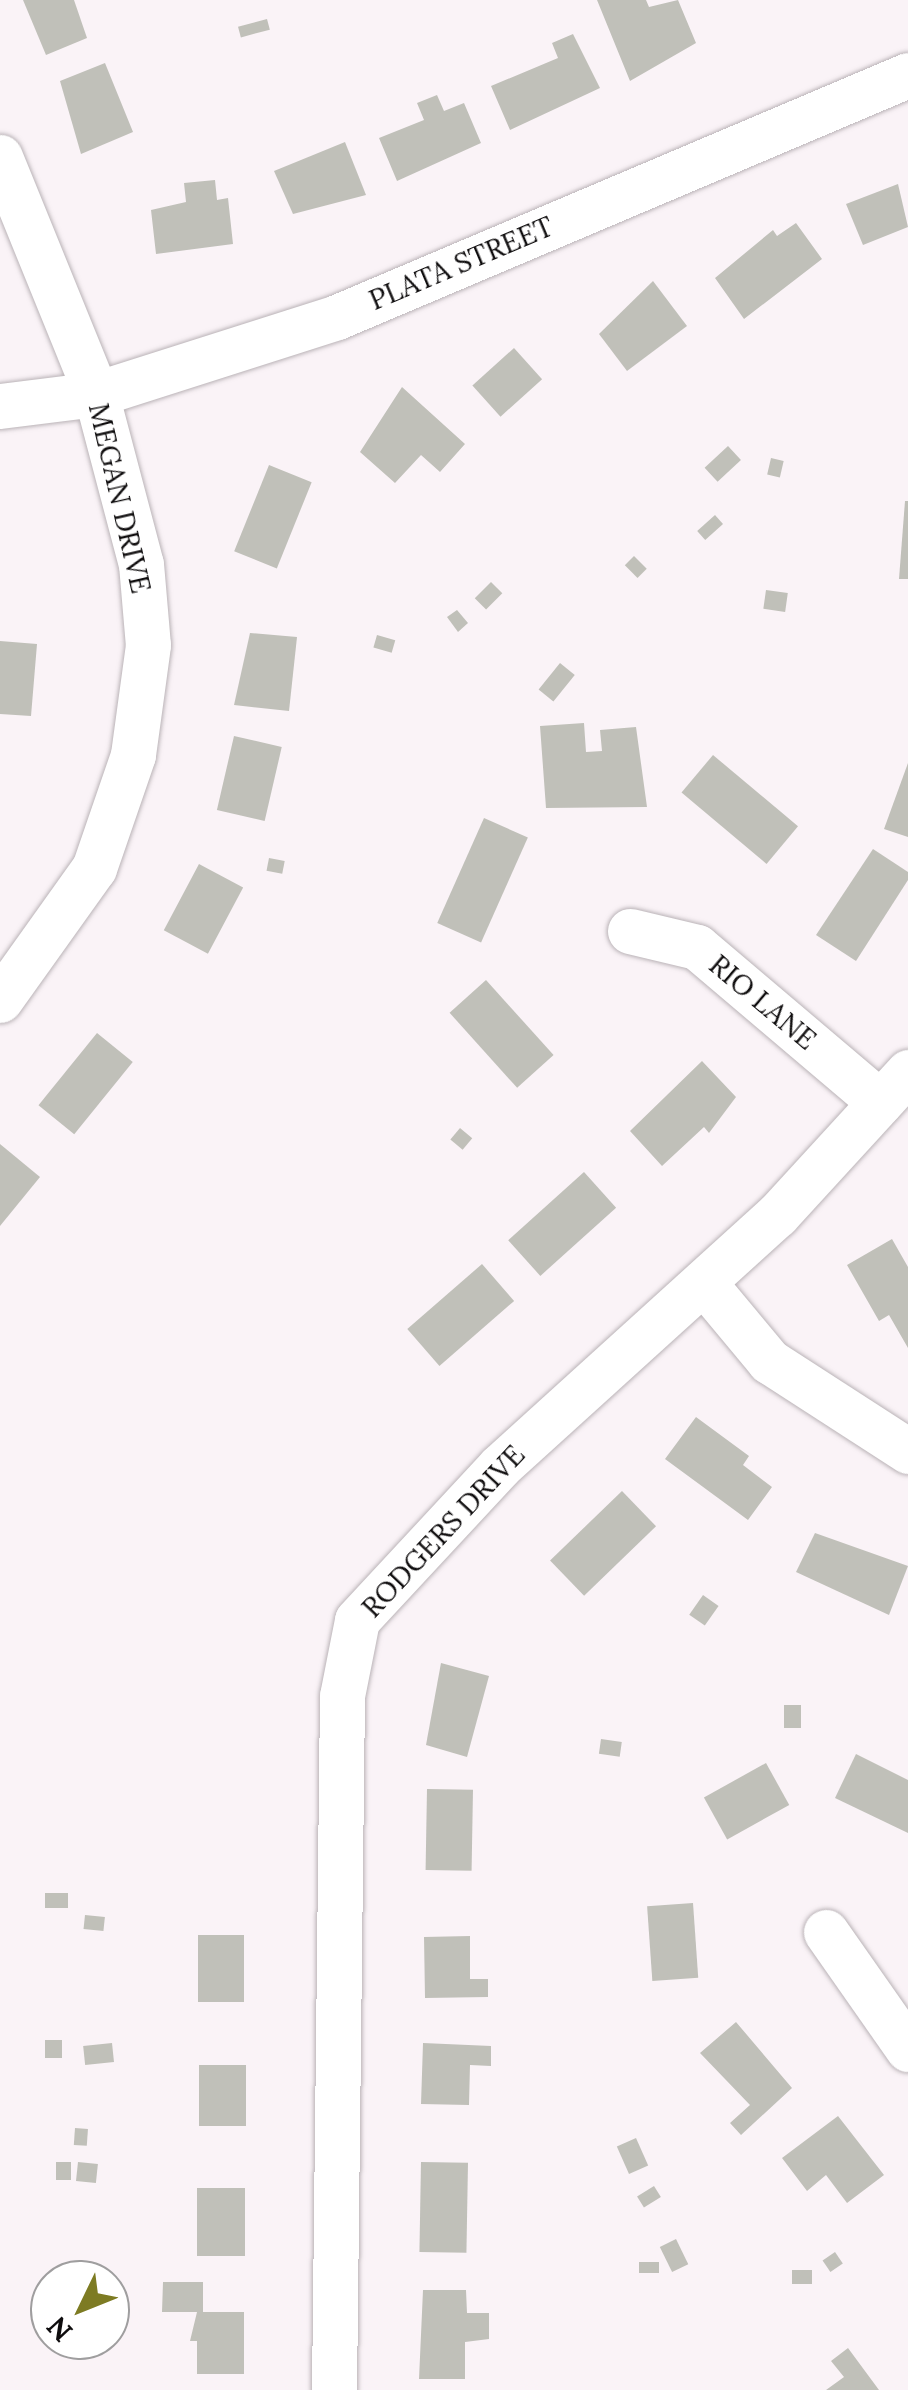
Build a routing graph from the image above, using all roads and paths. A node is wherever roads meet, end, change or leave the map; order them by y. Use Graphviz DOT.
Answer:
graph roads {
  1 [pos="908,76"];
  2 [pos="0,157"];
  3 [pos="96,394"];
  4 [pos="0,406"];
  5 [pos="630,932"];
  6 [pos="0,1000"];
  7 [pos="894,1087"];
  8 [pos="704,1283"];
  9 [pos="908,1451"];
  10 [pos="826,1932"];
  11 [pos="908,2049"];
  12 [pos="334,2390"];
  1 -- 3 [label="street, PLATA STREET"];
  2 -- 3 [label="street, MEGAN DRIVE"];
  3 -- 4 [label="street, PLATA STREET"];
  3 -- 6 [label="street, MEGAN DRIVE"];
  5 -- 7 [label="street, RIO LANE"];
  7 -- 8 [label="street, RODGERS DRIVE"];
  8 -- 9 [label="street"];
  8 -- 12 [label="street, RODGERS DRIVE"];
  10 -- 11 [label="street"];
}
